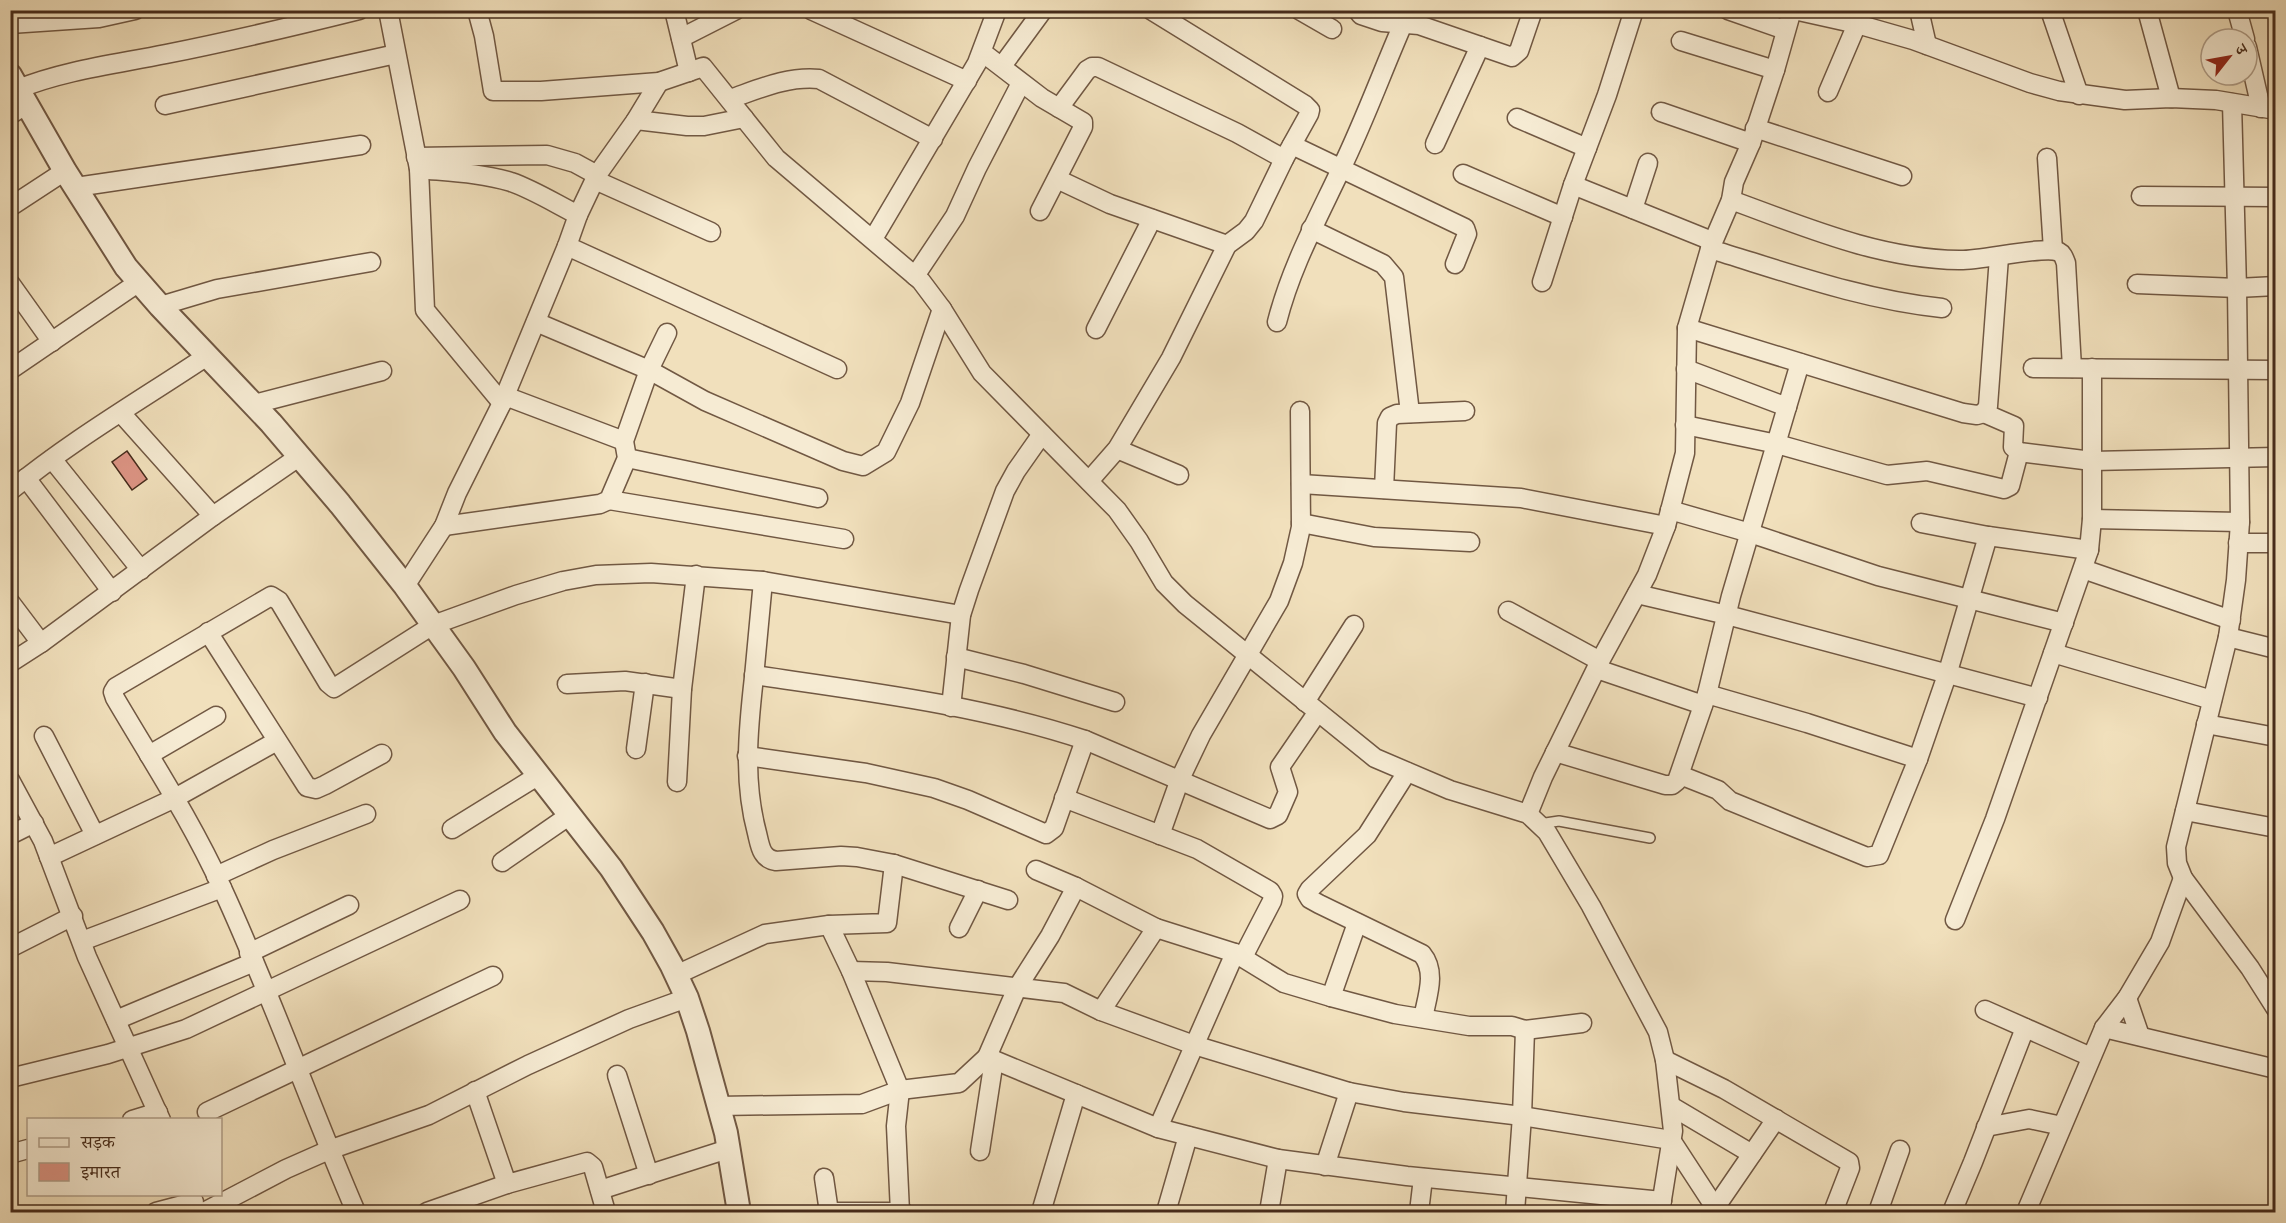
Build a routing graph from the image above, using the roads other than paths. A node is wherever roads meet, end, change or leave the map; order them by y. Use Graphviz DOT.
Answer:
graph roads {
  1 [pos="359,10"];
  2 [pos="388,10"];
  3 [pos="477,10"];
  4 [pos="674,10"];
  5 [pos="736,10"];
  6 [pos="811,10"];
  7 [pos="997,10"];
  8 [pos="1043,10"];
  9 [pos="1151,10"];
  10 [pos="1299,10"];
  11 [pos="1357,10"];
  12 [pos="1533,10"];
  13 [pos="1634,10"];
  14 [pos="1728,10"];
  15 [pos="1793,10"];
  16 [pos="1919,10"];
  17 [pos="2050,10"];
  18 [pos="2147,10"];
  19 [pos="2237,10"];
  20 [pos="131,11"];
  21 [pos="71,15"];
  22 [pos="10,24"];
  23 [pos="1403,24"];
  24 [pos="1857,24"];
  25 [pos="2242,27"];
  26 [pos="1332,29"];
  27 [pos="1785,30"];
  28 [pos="681,38"];
  29 [pos="1681,41"];
  30 [pos="1927,45"];
  31 [pos="1480,46"];
  32 [pos="982,52"];
  33 [pos="396,54"];
  34 [pos="1002,66"];
  35 [pos="1776,70"];
  36 [pos="689,72"];
  37 [pos="967,81"];
  38 [pos="659,82"];
  39 [pos="1021,82"];
  40 [pos="2259,82"];
  41 [pos="1828,92"];
  42 [pos="2079,95"];
  43 [pos="17,96"];
  44 [pos="2171,98"];
  45 [pos="730,99"];
  46 [pos="2232,103"];
  47 [pos="165,105"];
  48 [pos="1059,108"];
  49 [pos="2268,109"];
  50 [pos="1661,112"];
  51 [pos="744,118"];
  52 [pos="1517,118"];
  53 [pos="636,120"];
  54 [pos="1753,135"];
  55 [pos="933,140"];
  56 [pos="1435,144"];
  57 [pos="361,145"];
  58 [pos="1587,148"];
  59 [pos="1288,152"];
  60 [pos="2047,158"];
  61 [pos="417,163"];
  62 [pos="1648,164"];
  63 [pos="1342,168"];
  64 [pos="1463,174"];
  65 [pos="1902,176"];
  66 [pos="596,177"];
  67 [pos="1057,178"];
  68 [pos="70,179"];
  69 [pos="1573,185"];
  70 [pos="2141,196"];
  71 [pos="2234,196"];
  72 [pos="2276,197"];
  73 [pos="1731,200"];
  74 [pos="10,207"];
  75 [pos="1633,208"];
  76 [pos="1040,211"];
  77 [pos="578,215"];
  78 [pos="1563,217"];
  79 [pos="1152,219"];
  80 [pos="1311,229"];
  81 [pos="711,232"];
  82 [pos="873,239"];
  83 [pos="1227,245"];
  84 [pos="1711,245"];
  85 [pos="567,246"];
  86 [pos="2053,250"];
  87 [pos="2000,257"];
  88 [pos="371,262"];
  89 [pos="1455,264"];
  90 [pos="915,276"];
  91 [pos="139,282"];
  92 [pos="1542,282"];
  93 [pos="10,283"];
  94 [pos="2137,284"];
  95 [pos="2276,286"];
  96 [pos="2237,288"];
  97 [pos="160,306"];
  98 [pos="1942,308"];
  99 [pos="942,309"];
  100 [pos="536,322"];
  101 [pos="1277,322"];
  102 [pos="1687,328"];
  103 [pos="1096,329"];
  104 [pos="667,333"];
  105 [pos="52,342"];
  106 [pos="207,356"];
  107 [pos="1800,363"];
  108 [pos="2033,368"];
  109 [pos="2072,368"];
  110 [pos="2092,368"];
  111 [pos="837,369"];
  112 [pos="1686,369"];
  113 [pos="10,370"];
  114 [pos="649,370"];
  115 [pos="2238,370"];
  116 [pos="2276,370"];
  117 [pos="382,371"];
  118 [pos="503,400"];
  119 [pos="254,404"];
  120 [pos="1787,407"];
  121 [pos="1300,411"];
  122 [pos="1464,411"];
  123 [pos="121,413"];
  124 [pos="1410,413"];
  125 [pos="1984,414"];
  126 [pos="1685,424"];
  127 [pos="1042,434"];
  128 [pos="1777,444"];
  129 [pos="1117,449"];
  130 [pos="625,450"];
  131 [pos="2019,452"];
  132 [pos="300,456"];
  133 [pos="2276,457"];
  134 [pos="2239,458"];
  135 [pos="52,459"];
  136 [pos="2092,461"];
  137 [pos="1179,475"];
  138 [pos="26,478"];
  139 [pos="1089,481"];
  140 [pos="1301,484"];
  141 [pos="1384,489"];
  142 [pos="10,491"];
  143 [pos="818,498"];
  144 [pos="609,500"];
  145 [pos="213,516"];
  146 [pos="1668,518"];
  147 [pos="2092,519"];
  148 [pos="2240,522"];
  149 [pos="1302,523"];
  150 [pos="1921,523"];
  151 [pos="444,526"];
  152 [pos="1750,533"];
  153 [pos="1989,536"];
  154 [pos="844,539"];
  155 [pos="1470,542"];
  156 [pos="2238,543"];
  157 [pos="2276,543"];
  158 [pos="2089,550"];
  159 [pos="2083,569"];
  160 [pos="141,570"];
  161 [pos="696,575"];
  162 [pos="763,581"];
  163 [pos="405,586"];
  164 [pos="112,592"];
  165 [pos="1637,594"];
  166 [pos="1971,598"];
  167 [pos="10,602"];
  168 [pos="1508,611"];
  169 [pos="961,615"];
  170 [pos="1726,615"];
  171 [pos="2064,623"];
  172 [pos="433,626"];
  173 [pos="1354,626"];
  174 [pos="2229,628"];
  175 [pos="208,632"];
  176 [pos="41,643"];
  177 [pos="2276,649"];
  178 [pos="2054,653"];
  179 [pos="1248,656"];
  180 [pos="956,657"];
  181 [pos="10,663"];
  182 [pos="1599,665"];
  183 [pos="754,675"];
  184 [pos="1947,675"];
  185 [pos="645,683"];
  186 [pos="567,684"];
  187 [pos="682,689"];
  188 [pos="2038,698"];
  189 [pos="1705,699"];
  190 [pos="2212,700"];
  191 [pos="1115,702"];
  192 [pos="951,707"];
  193 [pos="1311,707"];
  194 [pos="216,716"];
  195 [pos="2206,724"];
  196 [pos="44,736"];
  197 [pos="2276,737"];
  198 [pos="1085,740"];
  199 [pos="277,741"];
  200 [pos="636,749"];
  201 [pos="1555,752"];
  202 [pos="382,754"];
  203 [pos="149,756"];
  204 [pos="747,756"];
  205 [pos="1918,759"];
  206 [pos="1407,772"];
  207 [pos="539,775"];
  208 [pos="1680,775"];
  209 [pos="1180,779"];
  210 [pos="10,780"];
  211 [pos="677,782"];
  212 [pos="175,798"];
  213 [pos="1064,798"];
  214 [pos="2185,811"];
  215 [pos="366,814"];
  216 [pos="570,814"];
  217 [pos="1534,819"];
  218 [pos="34,823"];
  219 [pos="2276,828"];
  220 [pos="452,829"];
  221 [pos="10,835"];
  222 [pos="95,835"];
  223 [pos="1160,835"];
  224 [pos="1650,838"];
  225 [pos="49,857"];
  226 [pos="502,862"];
  227 [pos="894,864"];
  228 [pos="1036,870"];
  229 [pos="2183,878"];
  230 [pos="219,882"];
  231 [pos="1076,887"];
  232 [pos="978,890"];
  233 [pos="460,900"];
  234 [pos="1008,900"];
  235 [pos="349,905"];
  236 [pos="73,916"];
  237 [pos="1955,920"];
  238 [pos="1356,923"];
  239 [pos="829,925"];
  240 [pos="959,928"];
  241 [pos="1156,928"];
  242 [pos="82,941"];
  243 [pos="10,948"];
  244 [pos="1239,955"];
  245 [pos="251,958"];
  246 [pos="851,971"];
  247 [pos="676,975"];
  248 [pos="493,976"];
  249 [pos="1017,988"];
  250 [pos="267,992"];
  251 [pos="1330,997"];
  252 [pos="687,998"];
  253 [pos="2127,998"];
  254 [pos="2276,1009"];
  255 [pos="1985,1010"];
  256 [pos="1101,1011"];
  257 [pos="1423,1018"];
  258 [pos="116,1020"];
  259 [pos="1582,1023"];
  260 [pos="2025,1028"];
  261 [pos="2104,1028"];
  262 [pos="1525,1030"];
  263 [pos="2140,1036"];
  264 [pos="1194,1045"];
  265 [pos="128,1047"];
  266 [pos="2091,1057"];
  267 [pos="990,1058"];
  268 [pos="1665,1060"];
  269 [pos="297,1069"];
  270 [pos="2276,1069"];
  271 [pos="617,1075"];
  272 [pos="10,1078"];
  273 [pos="900,1090"];
  274 [pos="475,1091"];
  275 [pos="1349,1092"];
  276 [pos="1076,1094"];
  277 [pos="718,1106"];
  278 [pos="1671,1106"];
  279 [pos="207,1112"];
  280 [pos="159,1116"];
  281 [pos="1522,1116"];
  282 [pos="141,1118"];
  283 [pos="1776,1119"];
  284 [pos="2062,1126"];
  285 [pos="1158,1128"];
  286 [pos="1986,1128"];
  287 [pos="1188,1136"];
  288 [pos="1671,1140"];
  289 [pos="27,1149"];
  290 [pos="728,1149"];
  291 [pos="329,1150"];
  292 [pos="1900,1150"];
  293 [pos="980,1151"];
  294 [pos="10,1154"];
  295 [pos="1752,1154"];
  296 [pos="1278,1159"];
  297 [pos="1324,1166"];
  298 [pos="649,1175"];
  299 [pos="824,1178"];
  300 [pos="1423,1178"];
  301 [pos="507,1184"];
  302 [pos="1517,1188"];
  303 [pos="600,1190"];
  304 [pos="222,1195"];
  305 [pos="218,1196"];
  306 [pos="196,1205"];
  307 [pos="1661,1207"];
  308 [pos="1717,1210"];
  309 [pos="156,1212"];
  310 [pos="356,1212"];
  311 [pos="427,1212"];
  312 [pos="606,1212"];
  313 [pos="739,1212"];
  314 [pos="828,1212"];
  315 [pos="901,1212"];
  316 [pos="1041,1212"];
  317 [pos="1166,1212"];
  318 [pos="1269,1212"];
  319 [pos="1419,1212"];
  320 [pos="1515,1212"];
  321 [pos="1833,1212"];
  322 [pos="1878,1212"];
  323 [pos="1952,1212"];
  324 [pos="2026,1212"];
  1 -- 43 [label="street"];
  2 -- 33 [label="street"];
  3 -- 38 [label="street"];
  4 -- 28 [label="street"];
  5 -- 28 [label="street"];
  6 -- 37 [label="street"];
  7 -- 32 [label="street"];
  8 -- 34 [label="street"];
  9 -- 59 [label="street"];
  10 -- 26 [label="street"];
  11 -- 23 [label="street"];
  12 -- 31 [label="street"];
  13 -- 58 [label="street"];
  14 -- 27 [label="street"];
  15 -- 24 [label="street"];
  15 -- 27 [label="street"];
  16 -- 30 [label="street"];
  17 -- 42 [label="street"];
  18 -- 44 [label="street"];
  19 -- 25 [label="street"];
  20 -- 21 [label="street"];
  21 -- 22 [label="street"];
  23 -- 31 [label="street"];
  23 -- 63 [label="street"];
  24 -- 30 [label="street"];
  24 -- 41 [label="street"];
  27 -- 35 [label="street"];
  28 -- 36 [label="street"];
  29 -- 35 [label="street"];
  30 -- 42 [label="street"];
  31 -- 56 [label="street"];
  32 -- 34 [label="street"];
  32 -- 37 [label="street"];
  33 -- 47 [label="street"];
  33 -- 61 [label="street"];
  34 -- 39 [label="street"];
  35 -- 54 [label="street"];
  36 -- 38 [label="street"];
  36 -- 45 [label="street"];
  37 -- 55 [label="street"];
  38 -- 53 [label="street"];
  39 -- 48 [label="street"];
  39 -- 90 [label="street"];
  40 -- 49 [label="street"];
  42 -- 44 [label="street"];
  43 -- 68 [label="street"];
  44 -- 46 [label="street"];
  45 -- 51 [label="street"];
  45 -- 55 [label="street"];
  46 -- 49 [label="street"];
  46 -- 71 [label="street"];
  48 -- 59 [label="street"];
  48 -- 67 [label="street"];
  50 -- 54 [label="street"];
  51 -- 53 [label="street"];
  51 -- 82 [label="street"];
  52 -- 58 [label="street"];
  53 -- 66 [label="street"];
  54 -- 65 [label="street"];
  54 -- 73 [label="street"];
  55 -- 82 [label="street"];
  57 -- 68 [label="street"];
  58 -- 69 [label="street"];
  59 -- 63 [label="street"];
  59 -- 83 [label="street"];
  60 -- 86 [label="street"];
  61 -- 66 [label="street"];
  61 -- 77 [label="street"];
  61 -- 118 [label="street"];
  62 -- 75 [label="street"];
  63 -- 80 [label="street"];
  63 -- 89 [label="street"];
  64 -- 78 [label="street"];
  66 -- 77 [label="street"];
  66 -- 81 [label="street"];
  67 -- 76 [label="street"];
  67 -- 79 [label="street"];
  68 -- 74 [label="street"];
  68 -- 91 [label="street"];
  69 -- 75 [label="street"];
  69 -- 78 [label="street"];
  70 -- 71 [label="street"];
  71 -- 72 [label="street"];
  71 -- 96 [label="street"];
  73 -- 84 [label="street"];
  73 -- 87 [label="street"];
  75 -- 84 [label="street"];
  77 -- 85 [label="street"];
  78 -- 92 [label="street"];
  79 -- 83 [label="street"];
  79 -- 103 [label="street"];
  80 -- 101 [label="street"];
  80 -- 124 [label="street"];
  82 -- 90 [label="street"];
  83 -- 129 [label="street"];
  84 -- 98 [label="street"];
  84 -- 102 [label="street"];
  85 -- 100 [label="street"];
  85 -- 111 [label="street"];
  86 -- 87 [label="street"];
  86 -- 109 [label="street"];
  87 -- 125 [label="street"];
  88 -- 97 [label="street"];
  90 -- 99 [label="street"];
  91 -- 97 [label="street"];
  91 -- 105 [label="street"];
  93 -- 105 [label="street"];
  94 -- 96 [label="street"];
  95 -- 96 [label="street"];
  96 -- 115 [label="street"];
  97 -- 106 [label="street"];
  99 -- 114 [label="street"];
  99 -- 127 [label="street"];
  100 -- 114 [label="street"];
  100 -- 118 [label="street"];
  102 -- 107 [label="street"];
  102 -- 112 [label="street"];
  104 -- 114 [label="street"];
  105 -- 113 [label="street"];
  106 -- 119 [label="street"];
  106 -- 123 [label="street"];
  107 -- 120 [label="street"];
  107 -- 125 [label="street"];
  108 -- 109 [label="street"];
  109 -- 110 [label="street"];
  110 -- 115 [label="street"];
  110 -- 136 [label="street"];
  112 -- 120 [label="street"];
  112 -- 126 [label="street"];
  114 -- 130 [label="street"];
  115 -- 116 [label="street"];
  115 -- 134 [label="street"];
  117 -- 119 [label="street"];
  118 -- 130 [label="street"];
  118 -- 151 [label="street"];
  119 -- 132 [label="street"];
  120 -- 128 [label="street"];
  121 -- 140 [label="street"];
  122 -- 124 [label="street"];
  123 -- 135 [label="street"];
  123 -- 145 [label="street"];
  124 -- 141 [label="street"];
  125 -- 131 [label="street"];
  126 -- 128 [label="street"];
  126 -- 146 [label="street"];
  127 -- 139 [label="street"];
  127 -- 169 [label="street"];
  128 -- 131 [label="street"];
  128 -- 152 [label="street"];
  129 -- 137 [label="street"];
  129 -- 139 [label="street"];
  130 -- 143 [label="street"];
  130 -- 144 [label="street"];
  131 -- 136 [label="street"];
  132 -- 145 [label="street"];
  132 -- 163 [label="street"];
  133 -- 134 [label="street"];
  134 -- 136 [label="street"];
  134 -- 148 [label="street"];
  135 -- 138 [label="street"];
  135 -- 160 [label="street"];
  136 -- 147 [label="street"];
  138 -- 142 [label="street"];
  138 -- 164 [label="street"];
  139 -- 179 [label="street"];
  140 -- 141 [label="street"];
  140 -- 149 [label="street"];
  141 -- 146 [label="street"];
  144 -- 151 [label="street"];
  144 -- 154 [label="street"];
  145 -- 160 [label="street"];
  146 -- 152 [label="street"];
  146 -- 165 [label="street"];
  147 -- 148 [label="street"];
  147 -- 158 [label="street"];
  148 -- 156 [label="street"];
  149 -- 155 [label="street"];
  149 -- 179 [label="street"];
  150 -- 153 [label="street"];
  151 -- 163 [label="street"];
  152 -- 166 [label="street"];
  152 -- 170 [label="street"];
  153 -- 158 [label="street"];
  153 -- 166 [label="street"];
  156 -- 157 [label="street"];
  156 -- 174 [label="street"];
  158 -- 159 [label="street"];
  159 -- 171 [label="street"];
  159 -- 174 [label="street"];
  160 -- 164 [label="street"];
  161 -- 162 [label="street"];
  161 -- 172 [label="street"];
  161 -- 187 [label="street"];
  162 -- 169 [label="street"];
  162 -- 183 [label="street"];
  163 -- 172 [label="street"];
  164 -- 176 [label="street"];
  165 -- 170 [label="street"];
  165 -- 182 [label="street"];
  166 -- 171 [label="street"];
  166 -- 184 [label="street"];
  167 -- 176 [label="street"];
  168 -- 182 [label="street"];
  169 -- 180 [label="street"];
  170 -- 184 [label="street"];
  170 -- 189 [label="street"];
  171 -- 178 [label="street"];
  172 -- 175 [label="street"];
  172 -- 207 [label="street"];
  173 -- 193 [label="street"];
  174 -- 177 [label="street"];
  174 -- 190 [label="street"];
  175 -- 199 [label="street"];
  175 -- 203 [label="street"];
  176 -- 181 [label="street"];
  178 -- 188 [label="street"];
  178 -- 190 [label="street"];
  179 -- 193 [label="street"];
  179 -- 209 [label="street"];
  180 -- 191 [label="street"];
  180 -- 192 [label="street"];
  182 -- 189 [label="street"];
  182 -- 201 [label="street"];
  183 -- 192 [label="street"];
  183 -- 204 [label="street"];
  184 -- 188 [label="street"];
  184 -- 205 [label="street"];
  185 -- 186 [label="street"];
  185 -- 187 [label="street"];
  185 -- 200 [label="street"];
  187 -- 211 [label="street"];
  188 -- 237 [label="street"];
  189 -- 205 [label="street"];
  189 -- 208 [label="street"];
  190 -- 195 [label="street"];
  192 -- 198 [label="street"];
  193 -- 206 [label="street"];
  193 -- 209 [label="street"];
  194 -- 203 [label="street"];
  195 -- 197 [label="street"];
  195 -- 214 [label="street"];
  196 -- 222 [label="street"];
  198 -- 209 [label="street"];
  198 -- 213 [label="street"];
  199 -- 202 [label="street"];
  199 -- 212 [label="street"];
  201 -- 208 [label="street"];
  201 -- 217 [label="street"];
  203 -- 212 [label="street"];
  204 -- 213 [label="street"];
  204 -- 227 [label="street"];
  205 -- 208 [label="street"];
  206 -- 217 [label="street"];
  206 -- 238 [label="street"];
  207 -- 216 [label="street"];
  207 -- 220 [label="street"];
  209 -- 223 [label="street"];
  210 -- 218 [label="street"];
  212 -- 222 [label="street"];
  212 -- 230 [label="street"];
  213 -- 223 [label="street"];
  214 -- 219 [label="street"];
  214 -- 229 [label="street"];
  215 -- 230 [label="street"];
  216 -- 226 [label="street"];
  216 -- 247 [label="street"];
  217 -- 224 [label="lane"];
  217 -- 268 [label="street"];
  218 -- 221 [label="street"];
  218 -- 225 [label="street"];
  222 -- 225 [label="street"];
  223 -- 244 [label="street"];
  225 -- 236 [label="street"];
  227 -- 232 [label="street"];
  227 -- 239 [label="street"];
  228 -- 231 [label="street"];
  229 -- 253 [label="street"];
  229 -- 254 [label="street"];
  230 -- 242 [label="street"];
  230 -- 245 [label="street"];
  231 -- 241 [label="street"];
  231 -- 249 [label="street"];
  232 -- 234 [label="street"];
  232 -- 240 [label="street"];
  233 -- 250 [label="street"];
  235 -- 245 [label="street"];
  236 -- 242 [label="street"];
  236 -- 243 [label="street"];
  238 -- 251 [label="street"];
  238 -- 257 [label="street"];
  239 -- 246 [label="street"];
  239 -- 247 [label="street"];
  241 -- 244 [label="street"];
  241 -- 256 [label="street"];
  242 -- 258 [label="street"];
  244 -- 251 [label="street"];
  244 -- 264 [label="street"];
  245 -- 250 [label="street"];
  245 -- 258 [label="street"];
  246 -- 249 [label="street"];
  246 -- 273 [label="street"];
  247 -- 252 [label="street"];
  248 -- 269 [label="street"];
  249 -- 256 [label="street"];
  249 -- 267 [label="street"];
  250 -- 265 [label="street"];
  250 -- 269 [label="street"];
  251 -- 257 [label="street"];
  252 -- 274 [label="street"];
  252 -- 277 [label="street"];
  253 -- 261 [label="street"];
  253 -- 263 [label="street"];
  255 -- 260 [label="street"];
  256 -- 264 [label="street"];
  257 -- 262 [label="street"];
  258 -- 265 [label="street"];
  259 -- 262 [label="street"];
  260 -- 266 [label="street"];
  260 -- 286 [label="street"];
  261 -- 263 [label="street"];
  261 -- 266 [label="street"];
  262 -- 281 [label="street"];
  263 -- 270 [label="street"];
  264 -- 275 [label="street"];
  264 -- 285 [label="street"];
  265 -- 272 [label="street"];
  265 -- 280 [label="street"];
  266 -- 284 [label="street"];
  267 -- 273 [label="street"];
  267 -- 276 [label="street"];
  267 -- 293 [label="street"];
  268 -- 278 [label="street"];
  268 -- 283 [label="street"];
  269 -- 279 [label="street"];
  269 -- 291 [label="street"];
  271 -- 298 [label="street"];
  273 -- 277 [label="street"];
  273 -- 315 [label="street"];
  274 -- 291 [label="street"];
  274 -- 301 [label="street"];
  275 -- 281 [label="street"];
  275 -- 297 [label="street"];
  276 -- 285 [label="street"];
  276 -- 316 [label="street"];
  277 -- 290 [label="street"];
  278 -- 288 [label="street"];
  278 -- 295 [label="street"];
  280 -- 282 [label="street"];
  281 -- 288 [label="street"];
  281 -- 302 [label="street"];
  283 -- 295 [label="street"];
  283 -- 321 [label="street"];
  284 -- 286 [label="street"];
  284 -- 324 [label="street"];
  285 -- 287 [label="street"];
  286 -- 323 [label="street"];
  287 -- 296 [label="street"];
  287 -- 317 [label="street"];
  288 -- 307 [label="street"];
  288 -- 308 [label="street"];
  289 -- 294 [label="street"];
  290 -- 298 [label="street"];
  290 -- 313 [label="street"];
  291 -- 304 [label="street"];
  291 -- 310 [label="street"];
  292 -- 322 [label="street"];
  295 -- 308 [label="street"];
  296 -- 297 [label="street"];
  296 -- 318 [label="street"];
  297 -- 300 [label="street"];
  298 -- 303 [label="street"];
  299 -- 314 [label="street"];
  300 -- 302 [label="street"];
  300 -- 319 [label="street"];
  301 -- 303 [label="street"];
  301 -- 311 [label="street"];
  302 -- 307 [label="street"];
  302 -- 320 [label="street"];
  303 -- 312 [label="street"];
  305 -- 306 [label="street"];
  306 -- 309 [label="street"];
  314 -- 315 [label="street"];
}
